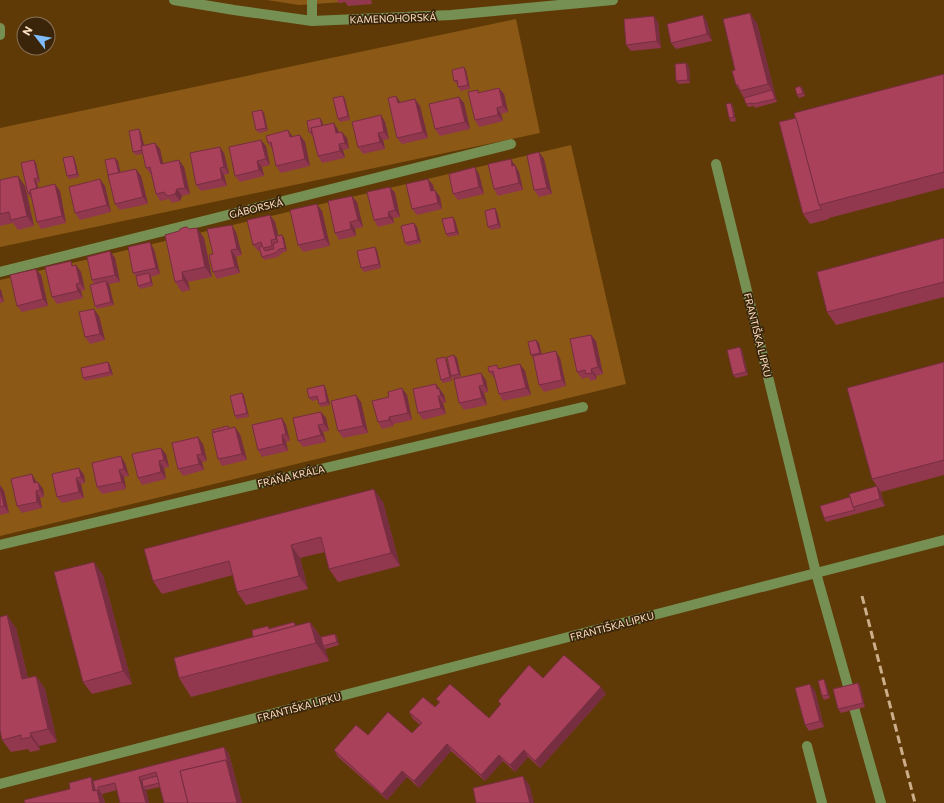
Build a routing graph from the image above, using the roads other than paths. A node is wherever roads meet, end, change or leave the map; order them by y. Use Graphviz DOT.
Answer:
graph roads {
  1 [pos="174,0"];
  2 [pos="312,0"];
  3 [pos="613,0"];
  4 [pos="312,21"];
  5 [pos="0,28"];
  6 [pos="0,35"];
  7 [pos="511,144"];
  8 [pos="716,164"];
  9 [pos="0,272"];
  10 [pos="583,407"];
  11 [pos="944,540"];
  12 [pos="0,545"];
  13 [pos="816,573"];
  14 [pos="807,746"];
  15 [pos="0,784"];
  16 [pos="822,803"];
  17 [pos="881,803"];
  1 -- 4 [label="street, KAMENOHORSKÁ"];
  2 -- 4 [label="street"];
  3 -- 4 [label="street, KAMENOHORSKÁ"];
  5 -- 6 [label="street"];
  7 -- 9 [label="street, GÁBORSKÁ"];
  8 -- 13 [label="street, FRANTIŠKA LIPKU"];
  10 -- 12 [label="street, FRAŇA KRÁĽA"];
  11 -- 13 [label="street"];
  13 -- 15 [label="street, FRANTIŠKA LIPKU"];
  13 -- 17 [label="street"];
  14 -- 16 [label="street"];
}
